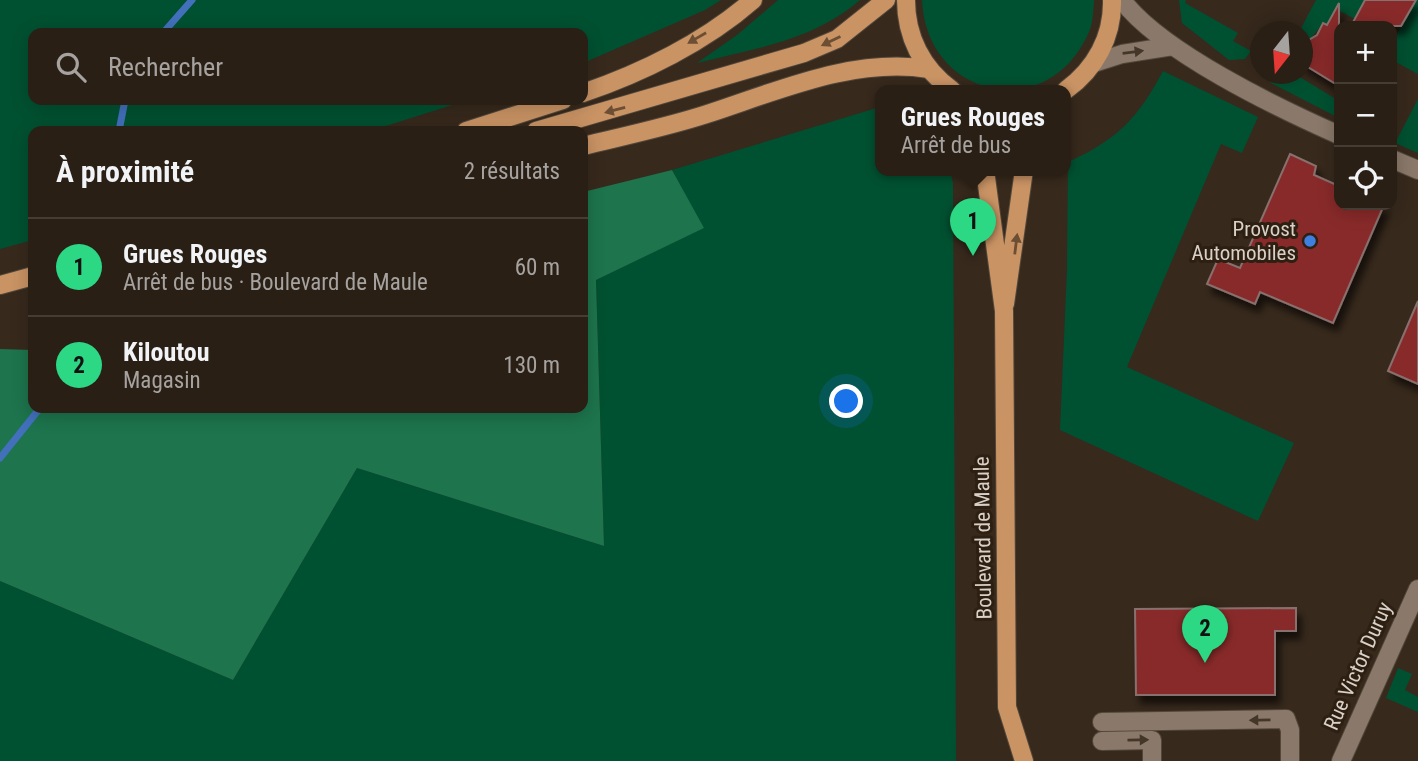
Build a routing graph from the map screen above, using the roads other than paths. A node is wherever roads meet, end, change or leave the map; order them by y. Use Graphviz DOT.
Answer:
graph roads {
  1 [pos="753,0"];
  2 [pos="886,0"];
  3 [pos="906,0"];
  4 [pos="1112,0"];
  5 [pos="1122,0"];
  6 [pos="1172,46"];
  7 [pos="1094,63"];
  8 [pos="929,69"];
  9 [pos="947,85"];
  10 [pos="1071,85"];
  11 [pos="588,91"];
  12 [pos="547,105"];
  13 [pos="482,126"];
  14 [pos="553,126"];
  15 [pos="1334,133"];
  16 [pos="588,145"];
  17 [pos="1397,161"];
  18 [pos="1418,170"];
  19 [pos="986,176"];
  20 [pos="1023,176"];
  21 [pos="28,277"];
  22 [pos="0,285"];
  23 [pos="1004,311"];
  24 [pos="1418,589"];
  25 [pos="1102,722"];
  26 [pos="1102,741"];
  27 [pos="1024,761"];
  28 [pos="1152,761"];
  29 [pos="1290,761"];
  30 [pos="1340,761"];
  1 -- 11 [label="main road, one-way"];
  2 -- 14 [label="main road, one-way"];
  3 -- 8 [label="main road"];
  4 -- 7 [label="main road"];
  5 -- 6 [label="street"];
  7 -- 6 [label="street, one-way"];
  6 -- 15 [label="street"];
  7 -- 10 [label="main road"];
  8 -- 9 [label="main road"];
  8 -- 16 [label="main road"];
  12 -- 13 [label="main road"];
  17 -- 18 [label="street"];
  19 -- 23 [label="main road, Boulevard de Maule"];
  23 -- 20 [label="main road, Boulevard de Maule, one-way"];
  21 -- 22 [label="main road"];
  23 -- 27 [label="main road, Boulevard de Maule"];
  24 -- 30 [label="street, Rue Victor Duruy"];
  29 -- 25 [label="street, one-way"];
  26 -- 28 [label="street, one-way"];
}
